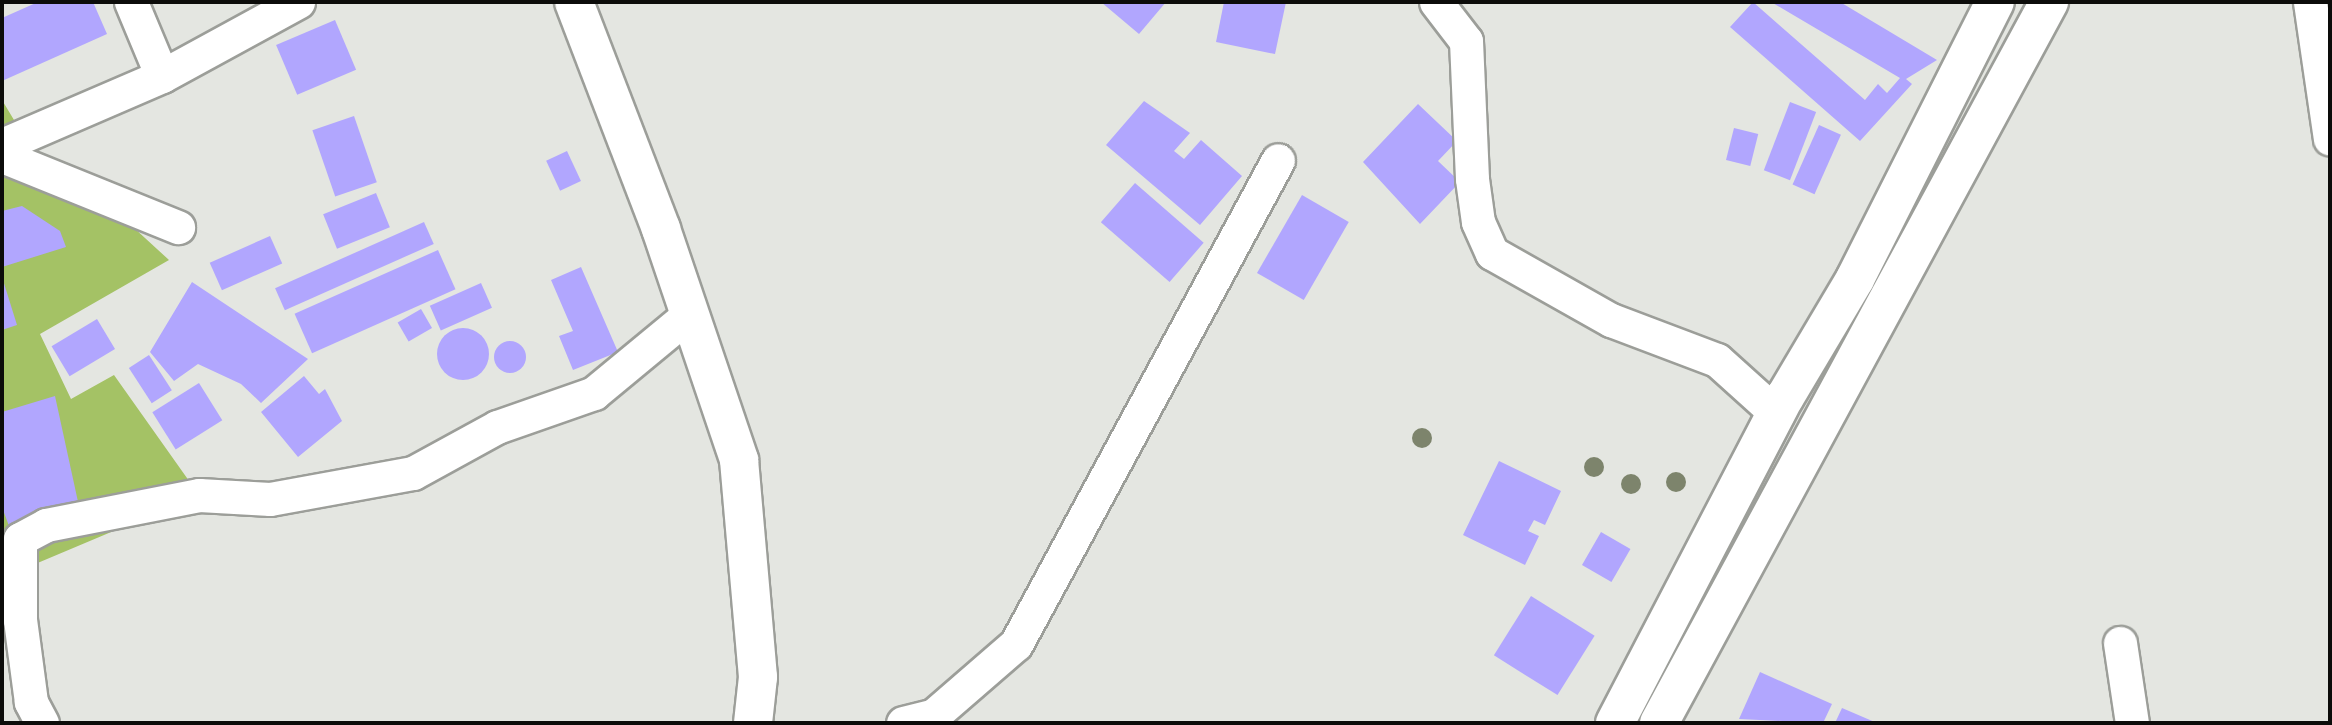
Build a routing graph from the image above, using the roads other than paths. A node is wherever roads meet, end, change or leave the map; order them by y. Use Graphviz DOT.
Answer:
graph roads {
  1 [pos="131,2"];
  2 [pos="298,2"];
  3 [pos="574,2"];
  4 [pos="1436,2"];
  5 [pos="1995,2"];
  6 [pos="2049,2"];
  7 [pos="2310,2"];
  8 [pos="162,76"];
  9 [pos="2330,139"];
  10 [pos="2,145"];
  11 [pos="2,156"];
  12 [pos="1278,160"];
  13 [pos="178,227"];
  14 [pos="687,316"];
  15 [pos="1777,414"];
  16 [pos="11,536"];
  17 [pos="2120,643"];
  18 [pos="25,711"];
  19 [pos="746,722"];
  20 [pos="903,723"];
  21 [pos="1615,723"];
  22 [pos="1659,723"];
  23 [pos="2132,723"];
  1 -- 8 [label="street"];
  2 -- 8 [label="street"];
  3 -- 14 [label="main road"];
  4 -- 15 [label="street"];
  5 -- 15 [label="main road"];
  6 -- 22 [label="main road"];
  7 -- 9 [label="street"];
  8 -- 10 [label="street"];
  11 -- 13 [label="street"];
  12 -- 20 [label="street"];
  14 -- 16 [label="street"];
  14 -- 19 [label="main road"];
  15 -- 21 [label="main road"];
  16 -- 18 [label="street"];
  17 -- 23 [label="street"];
}
